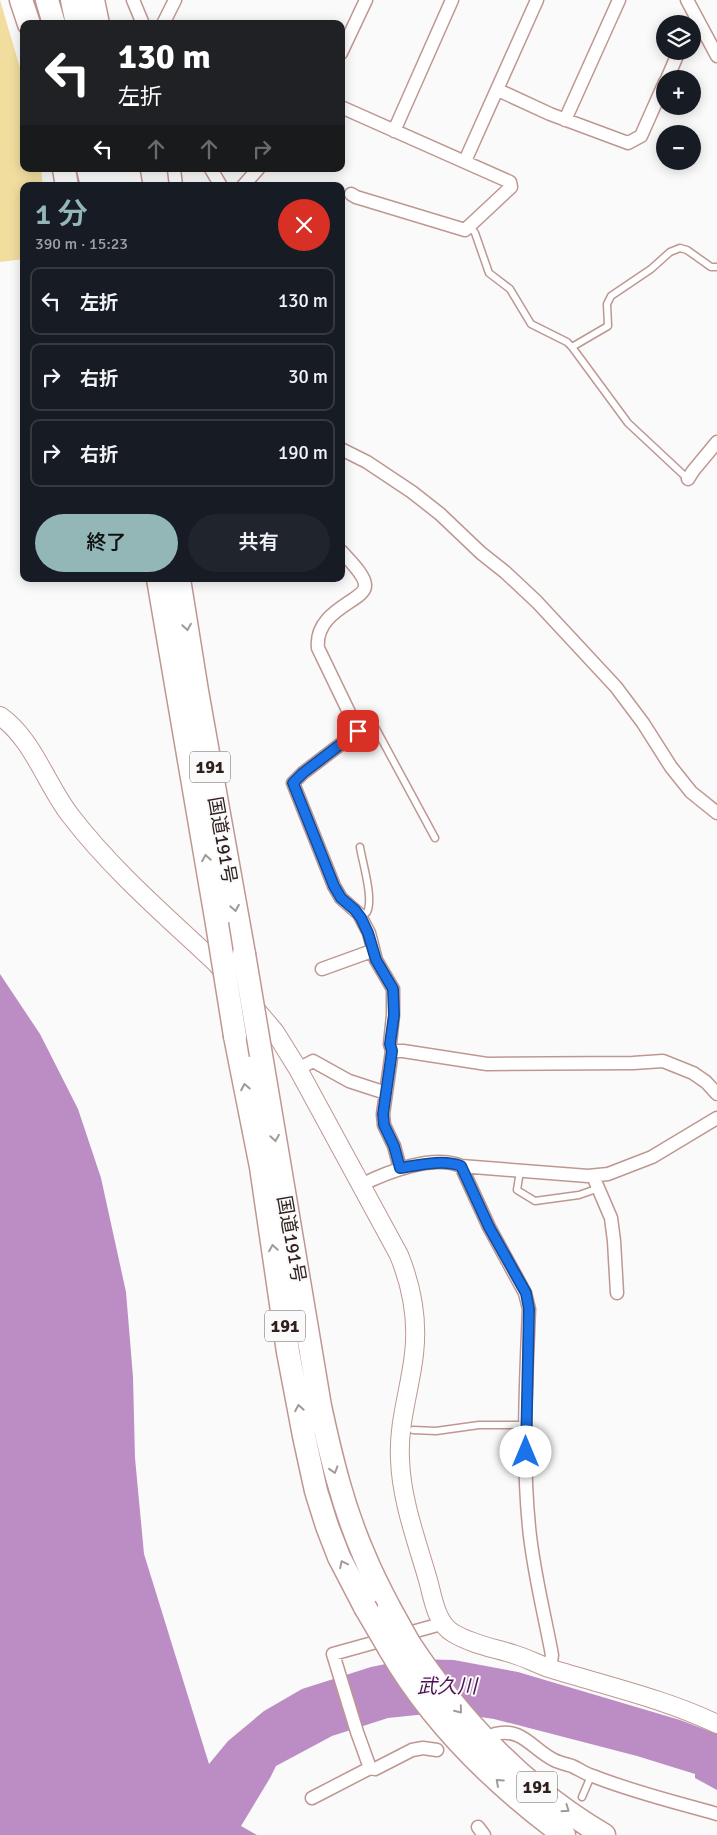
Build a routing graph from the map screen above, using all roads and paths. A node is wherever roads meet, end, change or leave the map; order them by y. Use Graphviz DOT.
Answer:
graph roads {
  1 [pos="21,0"];
  2 [pos="48,0"];
  3 [pos="72,0"];
  4 [pos="93,0"];
  5 [pos="133,0"];
  6 [pos="175,0"];
  7 [pos="366,0"];
  8 [pos="452,0"];
  9 [pos="537,0"];
  10 [pos="619,0"];
  11 [pos="687,0"];
  12 [pos="692,15"];
  13 [pos="28,20"];
  14 [pos="53,20"];
  15 [pos="76,20"];
  16 [pos="97,20"];
  17 [pos="141,20"];
  18 [pos="165,20"];
  19 [pos="701,33"];
  20 [pos="345,45"];
  21 [pos="717,56"];
  22 [pos="498,90"];
  23 [pos="656,102"];
  24 [pos="345,109"];
  25 [pos="565,120"];
  26 [pos="394,131"];
  27 [pos="465,161"];
  28 [pos="255,172"];
  29 [pos="247,182"];
  30 [pos="351,194"];
  31 [pos="470,226"];
  32 [pos="717,267"];
  33 [pos="572,347"];
  34 [pos="717,442"];
  35 [pos="345,451"];
  36 [pos="688,479"];
  37 [pos="345,556"];
  38 [pos="148,582"];
  39 [pos="159,582"];
  40 [pos="179,582"];
  41 [pos="178,696"];
  42 [pos="0,716"];
  43 [pos="358,731"];
  44 [pos="717,813"];
  45 [pos="435,838"];
  46 [pos="360,847"];
  47 [pos="361,918"];
  48 [pos="373,952"];
  49 [pos="322,969"];
  50 [pos="392,1051"];
  51 [pos="298,1069"];
  52 [pos="386,1093"];
  53 [pos="717,1094"];
  54 [pos="717,1118"];
  55 [pos="461,1166"];
  56 [pos="400,1168"];
  57 [pos="520,1171"];
  58 [pos="593,1176"];
  59 [pos="361,1185"];
  60 [pos="599,1188"];
  61 [pos="617,1293"];
  62 [pos="526,1425"];
  63 [pos="414,1430"];
  64 [pos="442,1624"];
  65 [pos="550,1669"];
  66 [pos="717,1724"];
  67 [pos="486,1732"];
  68 [pos="446,1744"];
  69 [pos="369,1766"];
  70 [pos="591,1776"];
  71 [pos="582,1797"];
  72 [pos="312,1798"];
  73 [pos="717,1814"];
  74 [pos="564,1835"];
  75 [pos="604,1835"];
  1 -- 13 [label="highway"];
  2 -- 14 [label="highway"];
  3 -- 15 [label="highway"];
  4 -- 16 [label="highway"];
  5 -- 17 [label="street"];
  6 -- 18 [label="street"];
  7 -- 20 [label="street"];
  8 -- 26 [label="street"];
  9 -- 22 [label="street"];
  10 -- 25 [label="street"];
  11 -- 12 [label="street"];
  19 -- 21 [label="street"];
  22 -- 25 [label="street"];
  22 -- 27 [label="street"];
  23 -- 25 [label="street"];
  24 -- 26 [label="street"];
  26 -- 27 [label="street"];
  27 -- 31 [label="street"];
  28 -- 29 [label="street"];
  30 -- 31 [label="street"];
  31 -- 33 [label="lane"];
  32 -- 33 [label="lane"];
  33 -- 36 [label="lane"];
  34 -- 36 [label="street"];
  35 -- 44 [label="street"];
  37 -- 43 [label="street"];
  38 -- 41 [label="highway"];
  39 -- 41 [label="highway, 国道191号 / 191"];
  40 -- 67 [label="highway, 国道191号 / 191, one-way, bridge"];
  68 -- 41 [label="highway, 国道191号 / 191, one-way, bridge"];
  42 -- 51 [label="street"];
  43 -- 45 [label="lane"];
  43 -- 47 [label="street"];
  46 -- 47 [label="lane"];
  47 -- 48 [label="street"];
  48 -- 49 [label="street"];
  48 -- 50 [label="street"];
  50 -- 52 [label="street"];
  50 -- 53 [label="street"];
  51 -- 52 [label="street"];
  51 -- 59 [label="street"];
  52 -- 56 [label="street"];
  54 -- 58 [label="street"];
  55 -- 56 [label="street"];
  55 -- 57 [label="street"];
  55 -- 62 [label="street"];
  56 -- 59 [label="street"];
  57 -- 58 [label="street"];
  57 -- 60 [label="lane"];
  58 -- 60 [label="street"];
  59 -- 64 [label="street"];
  60 -- 61 [label="street"];
  62 -- 63 [label="lane"];
  62 -- 65 [label="street"];
  64 -- 65 [label="street"];
  64 -- 69 [label="street"];
  65 -- 66 [label="street"];
  67 -- 70 [label="street"];
  67 -- 75 [label="highway, 国道191号 / 191, one-way"];
  68 -- 69 [label="street"];
  74 -- 68 [label="highway, 国道191号 / 191, one-way"];
  69 -- 72 [label="street"];
  70 -- 71 [label="lane"];
  70 -- 73 [label="street"];
}
